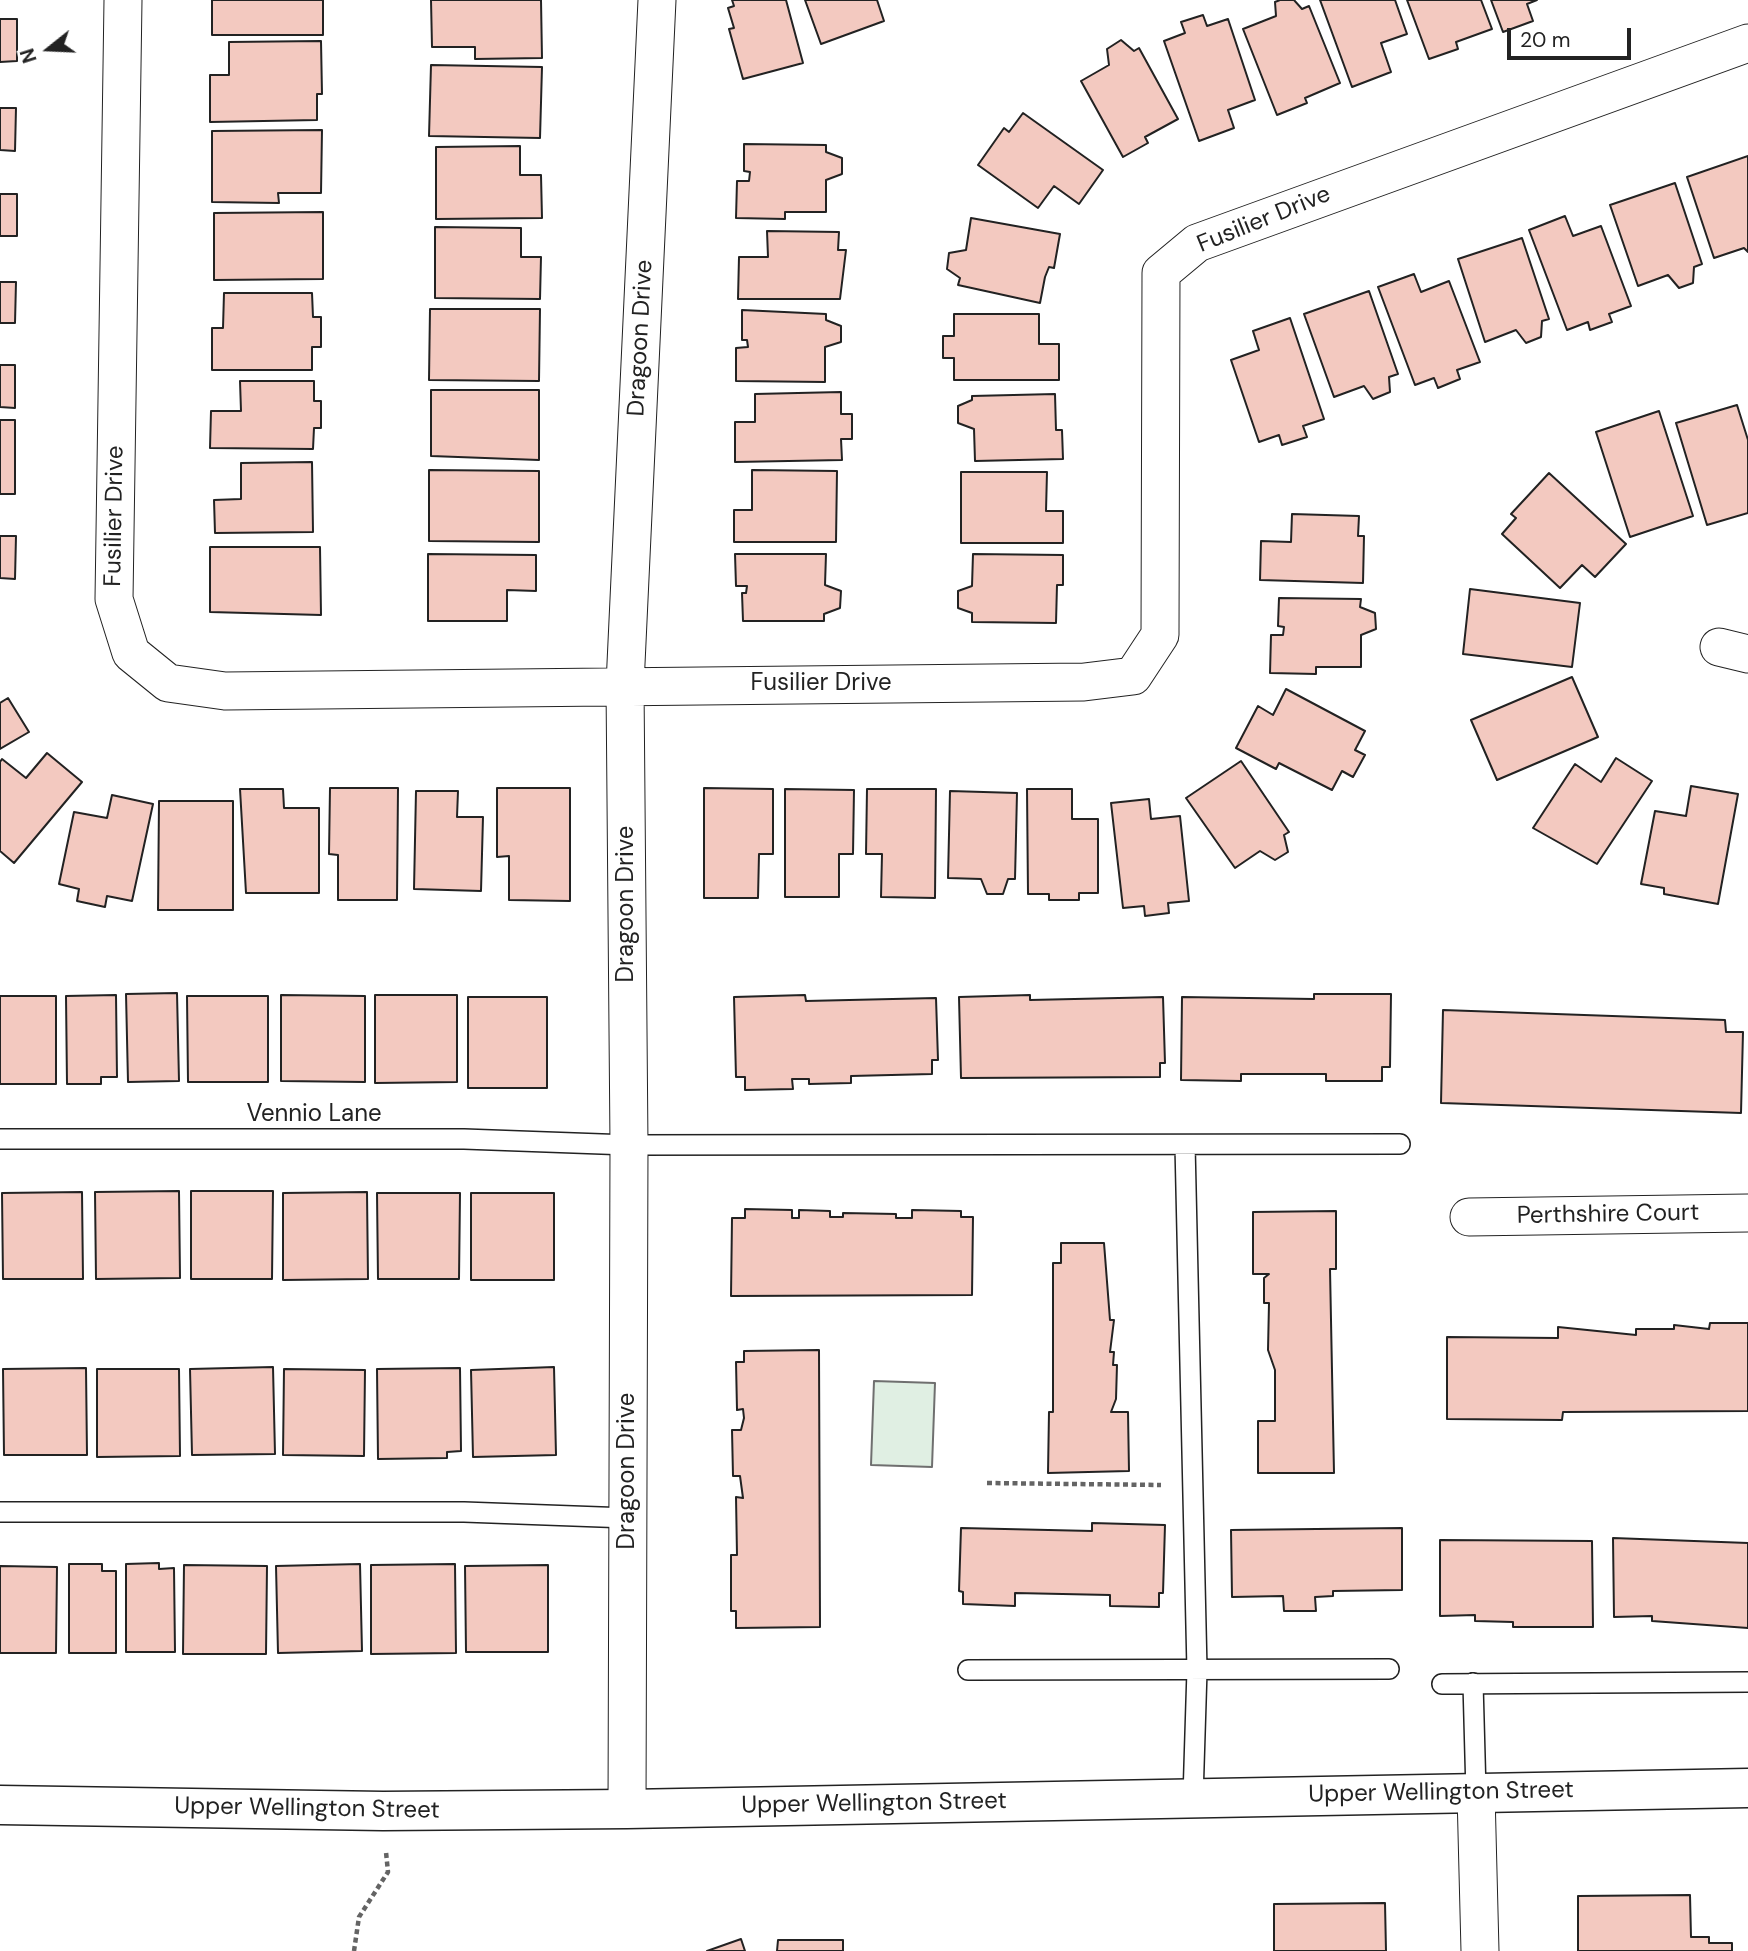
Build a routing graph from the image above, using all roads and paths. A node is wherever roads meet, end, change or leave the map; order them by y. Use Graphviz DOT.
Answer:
graph roads {
  1 [pos="123,0"];
  2 [pos="657,0"];
  3 [pos="1748,43"];
  4 [pos="625,685"];
  5 [pos="0,1139"];
  6 [pos="1400,1144"];
  7 [pos="629,1145"];
  8 [pos="1185,1145"];
  9 [pos="1748,1213"];
  10 [pos="1469,1217"];
  11 [pos="987,1483"];
  12 [pos="1192,1485"];
  13 [pos="0,1512"];
  14 [pos="628,1518"];
  15 [pos="968,1670"];
  16 [pos="1197,1670"];
  17 [pos="1389,1670"];
  18 [pos="1748,1682"];
  19 [pos="1473,1683"];
  20 [pos="1442,1684"];
  21 [pos="1748,1788"];
  22 [pos="1476,1793"];
  23 [pos="1193,1798"];
  24 [pos="0,1805"];
  25 [pos="626,1809"];
  26 [pos="383,1811"];
  27 [pos="354,1951"];
  28 [pos="1480,1951"];
  1 -- 4 [label="street, Fusilier Drive"];
  2 -- 4 [label="street, Dragoon Drive"];
  3 -- 4 [label="street, Fusilier Drive"];
  4 -- 7 [label="street, Dragoon Drive"];
  5 -- 7 [label="lane, Vennio Lane"];
  6 -- 8 [label="lane, Vennio Lane"];
  7 -- 8 [label="lane, Vennio Lane"];
  7 -- 14 [label="street, Dragoon Drive"];
  8 -- 12 [label="lane"];
  9 -- 10 [label="street, Perthshire Court"];
  11 -- 12 [label="path"];
  12 -- 16 [label="lane"];
  13 -- 14 [label="lane"];
  14 -- 25 [label="street, Dragoon Drive"];
  15 -- 16 [label="lane"];
  16 -- 17 [label="lane"];
  16 -- 23 [label="lane"];
  18 -- 19 [label="lane"];
  19 -- 20 [label="lane"];
  19 -- 22 [label="lane"];
  21 -- 22 [label="main road, Upper Wellington Street"];
  22 -- 23 [label="main road, Upper Wellington Street"];
  22 -- 28 [label="street"];
  23 -- 25 [label="main road, Upper Wellington Street"];
  24 -- 26 [label="main road, Upper Wellington Street"];
  25 -- 26 [label="main road, Upper Wellington Street"];
  26 -- 27 [label="path"];
}
